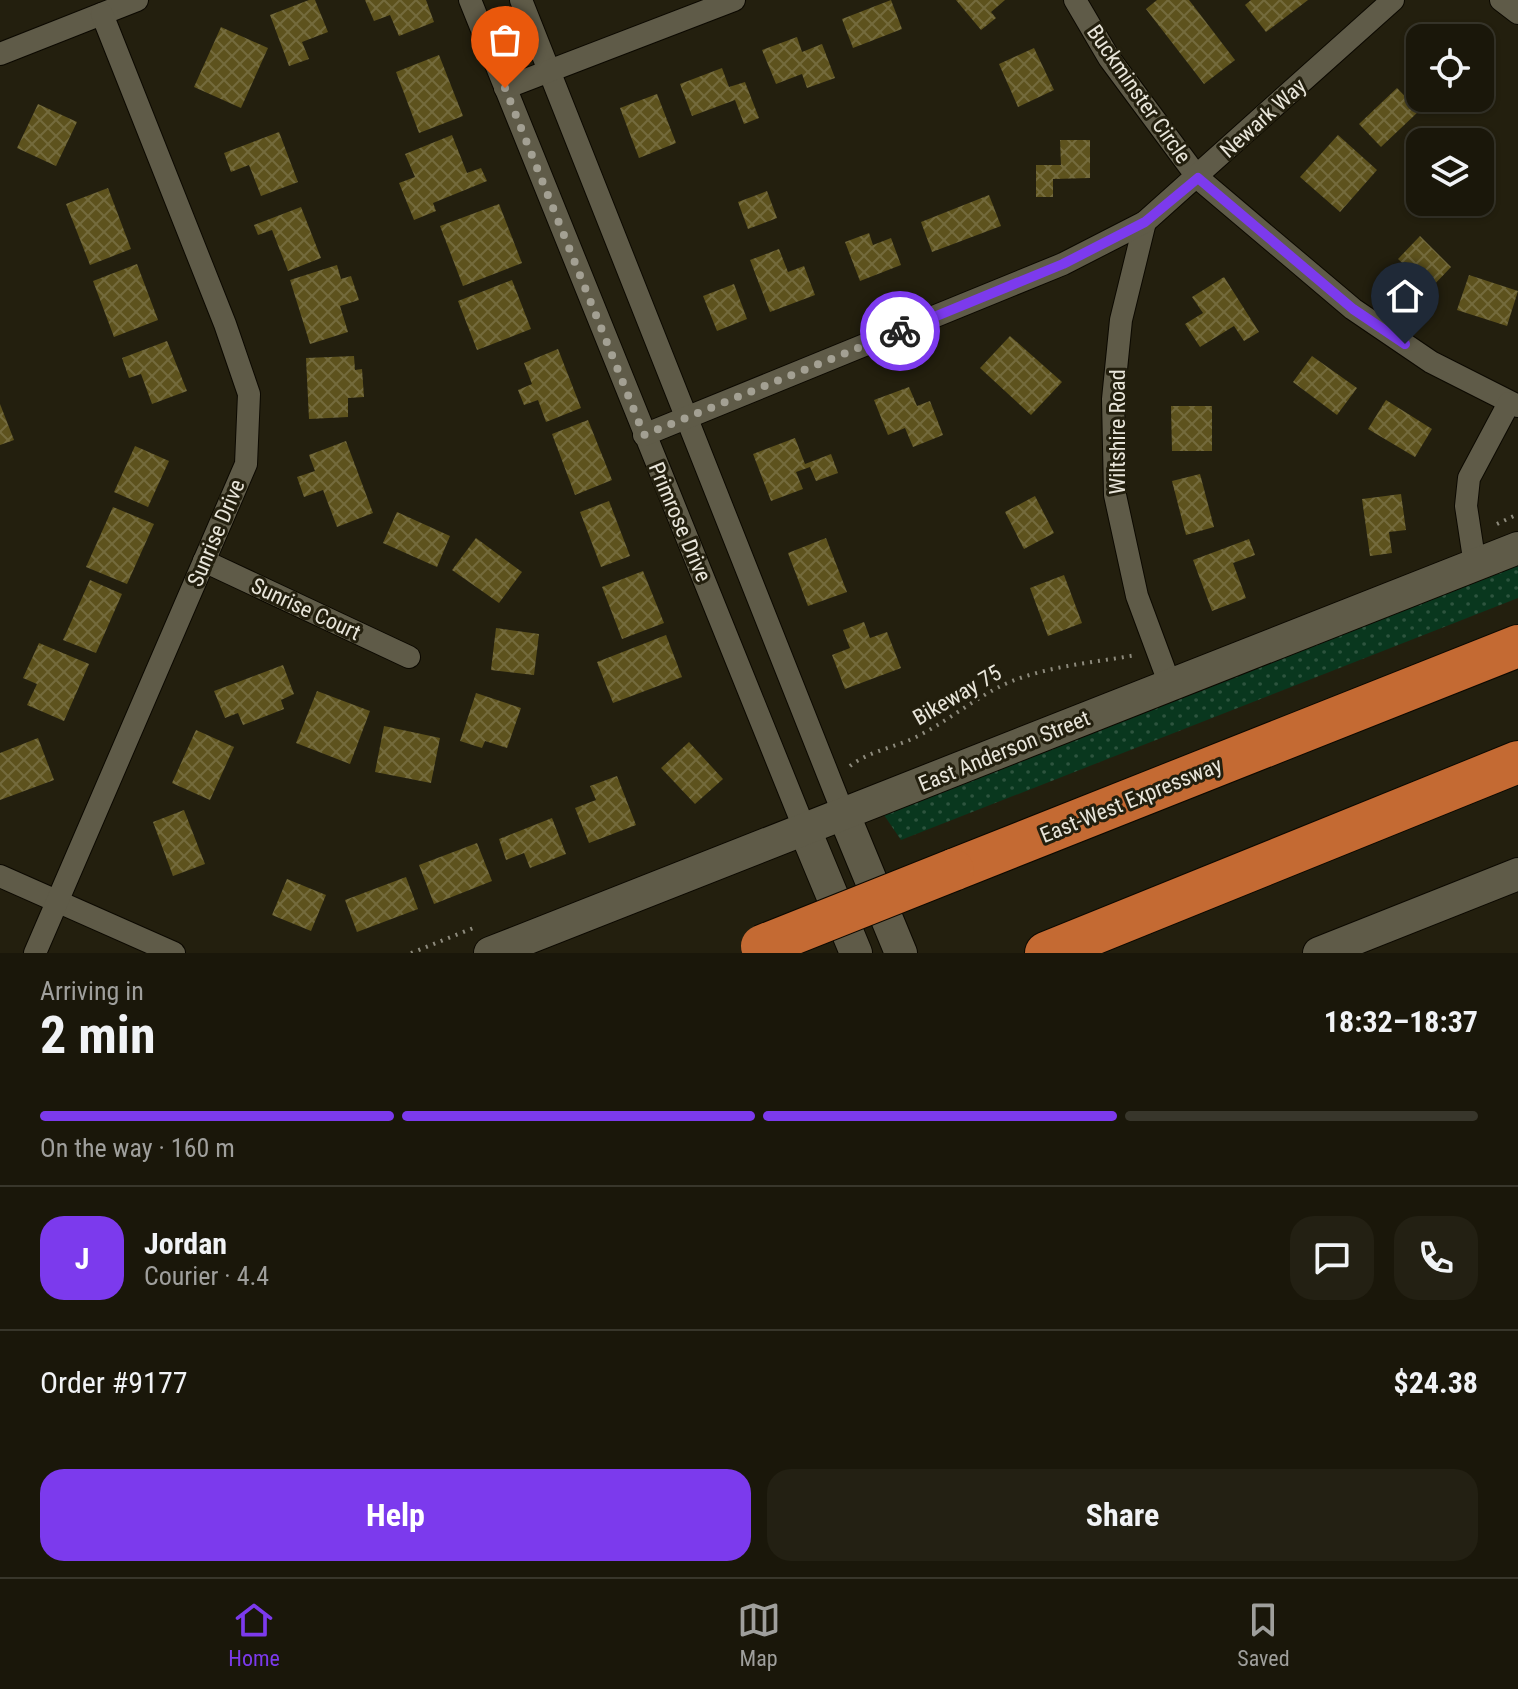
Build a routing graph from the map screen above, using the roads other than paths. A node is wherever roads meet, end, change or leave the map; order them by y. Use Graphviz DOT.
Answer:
graph roads {
  1 [pos="137,0"];
  2 [pos="470,0"];
  3 [pos="521,0"];
  4 [pos="734,0"];
  5 [pos="1075,0"];
  6 [pos="1393,0"];
  7 [pos="1501,0"];
  8 [pos="1518,13"];
  9 [pos="102,14"];
  10 [pos="0,54"];
  11 [pos="549,71"];
  12 [pos="505,88"];
  13 [pos="1198,178"];
  14 [pos="1145,222"];
  15 [pos="1513,405"];
  16 [pos="686,419"];
  17 [pos="644,435"];
  18 [pos="1518,548"];
  19 [pos="204,561"];
  20 [pos="1475,565"];
  21 [pos="1518,646"];
  22 [pos="409,657"];
  23 [pos="1170,685"];
  24 [pos="1518,762"];
  25 [pos="844,815"];
  26 [pos="805,830"];
  27 [pos="1518,874"];
  28 [pos="0,876"];
  29 [pos="56,901"];
  30 [pos="753,950"];
  31 [pos="35,953"];
  32 [pos="174,953"];
  33 [pos="490,953"];
  34 [pos="856,953"];
  35 [pos="901,953"];
  36 [pos="1046,953"];
  37 [pos="1319,953"];
  1 -- 9 [label="street"];
  2 -- 12 [label="street, Primrose Drive"];
  3 -- 11 [label="street, Primrose Drive"];
  4 -- 11 [label="street"];
  5 -- 13 [label="street, Buckminster Circle"];
  6 -- 13 [label="street, Newark Way"];
  7 -- 8 [label="street"];
  9 -- 10 [label="street"];
  9 -- 19 [label="street, Sunrise Drive"];
  11 -- 12 [label="street"];
  11 -- 16 [label="street, Primrose Drive"];
  12 -- 17 [label="street, Primrose Drive"];
  13 -- 14 [label="street, Newark Way"];
  13 -- 15 [label="street, Buckminster Circle"];
  14 -- 16 [label="street, Newark Way"];
  14 -- 23 [label="street, Wiltshire Road"];
  15 -- 20 [label="street"];
  16 -- 17 [label="street, Newark Way"];
  16 -- 25 [label="street, Primrose Drive"];
  17 -- 26 [label="street, Primrose Drive"];
  18 -- 20 [label="main road, East Anderson Street"];
  19 -- 22 [label="street, Sunrise Court"];
  19 -- 29 [label="street, Sunrise Drive"];
  20 -- 23 [label="main road, East Anderson Street"];
  21 -- 30 [label="highway, East-West Expressway, bridge"];
  23 -- 25 [label="main road, East Anderson Street"];
  24 -- 36 [label="highway"];
  25 -- 26 [label="main road, East Anderson Street"];
  25 -- 35 [label="main road, Primrose Drive"];
  26 -- 33 [label="main road, East Anderson Street"];
  26 -- 34 [label="main road, Primrose Drive"];
  27 -- 37 [label="main road"];
  28 -- 29 [label="street"];
  29 -- 31 [label="street, Sunrise Drive"];
  29 -- 32 [label="street"];
}
